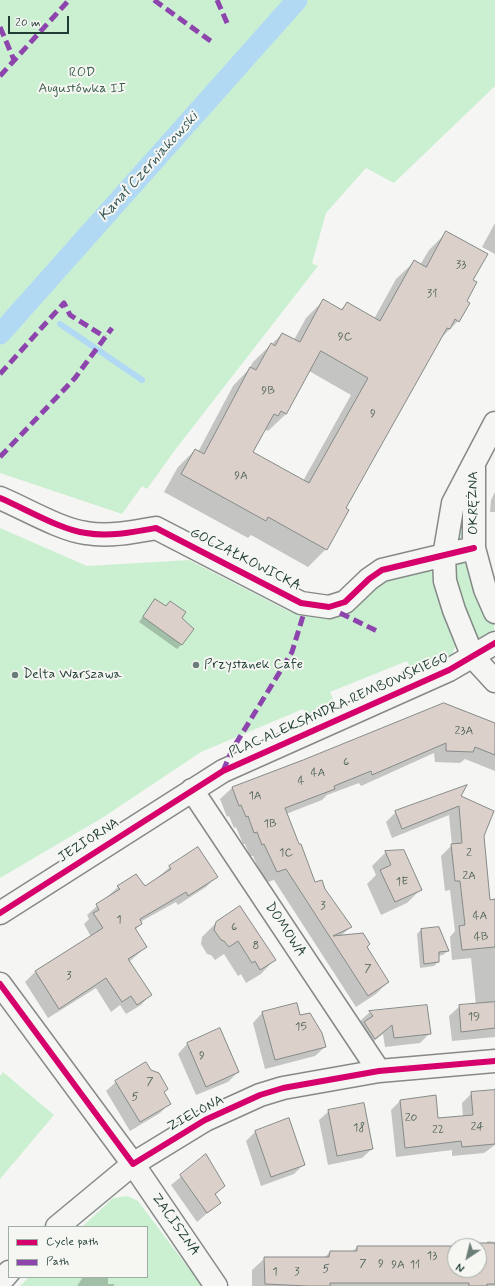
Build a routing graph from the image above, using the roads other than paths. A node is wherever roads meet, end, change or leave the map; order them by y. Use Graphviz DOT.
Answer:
graph roads {
  1 [pos="495,424"];
  2 [pos="474,463"];
  3 [pos="0,498"];
  4 [pos="474,548"];
  5 [pos="444,556"];
  6 [pos="495,612"];
  7 [pos="495,643"];
  8 [pos="473,656"];
  9 [pos="495,681"];
  10 [pos="192,790"];
  11 [pos="0,913"];
  12 [pos="0,984"];
  13 [pos="495,1061"];
  14 [pos="379,1070"];
  15 [pos="133,1164"];
  16 [pos="58,1226"];
  17 [pos="8,1273"];
  18 [pos="0,1282"];
  19 [pos="216,1286"];
  1 -- 2 [label="street, OKRĘŻNA"];
  2 -- 4 [label="street, OKRĘŻNA"];
  2 -- 5 [label="street, OKRĘŻNA"];
  3 -- 5 [label="street, GOCZAŁKOWICKA"];
  4 -- 5 [label="street, GOCZAŁKOWICKA"];
  4 -- 6 [label="street, OKRĘŻNA"];
  5 -- 8 [label="street, OKRĘŻNA"];
  7 -- 8 [label="street, PLAC ALEKSANDRA REMBOWSKIEGO"];
  8 -- 9 [label="street, OKRĘŻNA"];
  8 -- 10 [label="street, PLAC ALEKSANDRA REMBOWSKIEGO"];
  10 -- 11 [label="street, JEZIORNA"];
  10 -- 14 [label="street, DOMOWA"];
  12 -- 15 [label="street"];
  13 -- 14 [label="street, ZIELONA"];
  14 -- 15 [label="street, ZIELONA"];
  15 -- 16 [label="street, ZIELONA"];
  15 -- 19 [label="street, ZACISZNA"];
  17 -- 18 [label="street"];
}
